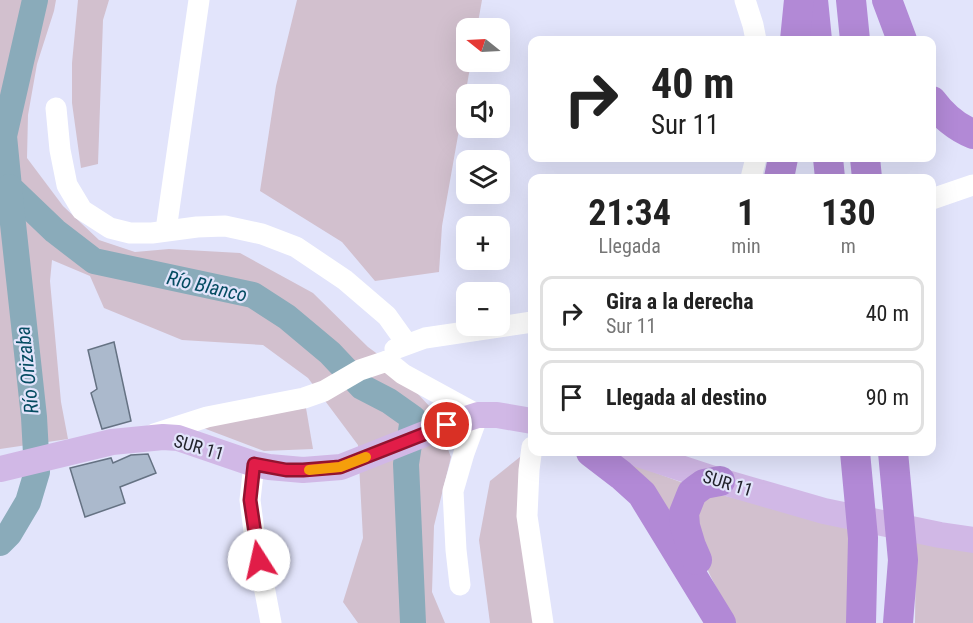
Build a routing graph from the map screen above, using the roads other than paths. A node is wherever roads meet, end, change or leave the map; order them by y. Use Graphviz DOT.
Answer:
graph roads {
  1 [pos="199,0"];
  2 [pos="745,0"];
  3 [pos="799,0"];
  4 [pos="813,0"];
  5 [pos="851,0"];
  6 [pos="887,0"];
  7 [pos="755,36"];
  8 [pos="795,36"];
  9 [pos="817,36"];
  10 [pos="855,36"];
  11 [pos="900,36"];
  12 [pos="936,107"];
  13 [pos="56,108"];
  14 [pos="973,134"];
  15 [pos="973,185"];
  16 [pos="936,198"];
  17 [pos="166,230"];
  18 [pos="528,323"];
  19 [pos="407,344"];
  20 [pos="385,362"];
  21 [pos="478,415"];
  22 [pos="528,420"];
  23 [pos="142,438"];
  24 [pos="531,456"];
  25 [pos="596,456"];
  26 [pos="644,456"];
  27 [pos="855,456"];
  28 [pos="893,456"];
  29 [pos="254,464"];
  30 [pos="0,469"];
  31 [pos="720,481"];
  32 [pos="973,540"];
  33 [pos="460,585"];
  34 [pos="271,623"];
  35 [pos="543,623"];
  36 [pos="723,623"];
  37 [pos="861,623"];
  38 [pos="898,623"];
  1 -- 17 [label="street"];
  2 -- 7 [label="street"];
  3 -- 8 [label="highway"];
  4 -- 9 [label="highway"];
  5 -- 10 [label="highway"];
  6 -- 11 [label="highway"];
  12 -- 14 [label="highway"];
  13 -- 17 [label="street"];
  15 -- 16 [label="street"];
  17 -- 19 [label="street"];
  18 -- 19 [label="street"];
  19 -- 20 [label="street"];
  20 -- 21 [label="street"];
  20 -- 23 [label="street"];
  21 -- 22 [label="main road, SUR 11"];
  21 -- 29 [label="main road, SUR 11"];
  21 -- 33 [label="street"];
  23 -- 29 [label="main road, SUR 11"];
  23 -- 30 [label="main road, SUR 11"];
  24 -- 35 [label="street"];
  25 -- 36 [label="highway"];
  26 -- 31 [label="main road, SUR 11"];
  27 -- 37 [label="highway"];
  28 -- 38 [label="highway"];
  29 -- 34 [label="street"];
  31 -- 32 [label="main road, SUR 11"];
  31 -- 36 [label="highway"];
}
